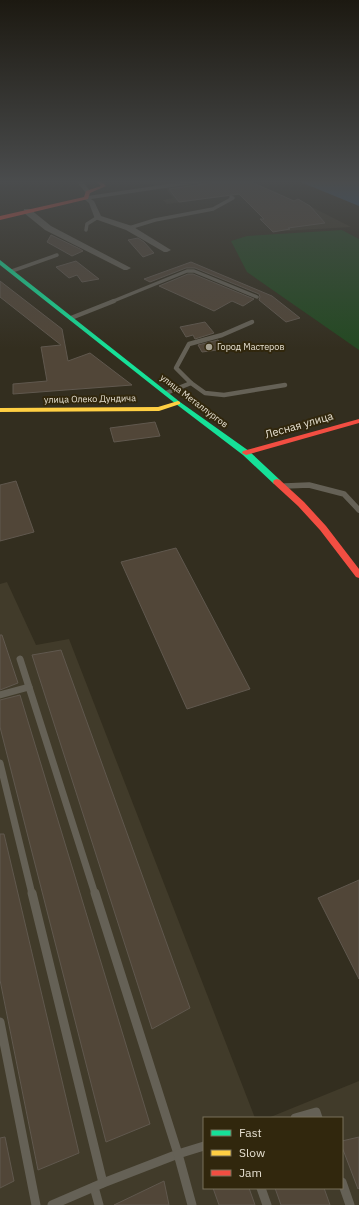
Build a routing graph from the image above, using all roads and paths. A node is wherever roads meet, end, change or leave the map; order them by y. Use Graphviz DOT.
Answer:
graph roads {
  1 [pos="66,237"];
  2 [pos="145,237"];
  3 [pos="167,250"];
  4 [pos="57,255"];
  5 [pos="0,262"];
  6 [pos="127,268"];
  7 [pos="12,271"];
  8 [pos="257,297"];
  9 [pos="71,318"];
  10 [pos="252,322"];
  11 [pos="191,383"];
  12 [pos="285,385"];
  13 [pos="166,393"];
  14 [pos="178,403"];
  15 [pos="0,410"];
  16 [pos="359,421"];
  17 [pos="246,453"];
  18 [pos="282,486"];
  19 [pos="359,510"];
  20 [pos="359,575"];
  21 [pos="20,659"];
  22 [pos="29,687"];
  23 [pos="0,695"];
  24 [pos="0,763"];
  25 [pos="0,1022"];
  26 [pos="298,1117"];
  27 [pos="318,1117"];
  28 [pos="203,1146"];
  29 [pos="178,1154"];
  30 [pos="99,1185"];
  31 [pos="343,1185"];
  32 [pos="262,1189"];
  33 [pos="36,1205"];
  34 [pos="52,1205"];
  35 [pos="99,1205"];
  36 [pos="192,1205"];
  37 [pos="267,1205"];
  38 [pos="350,1205"];
  1 -- 6 [label="street"];
  2 -- 3 [label="street"];
  4 -- 7 [label="lane"];
  5 -- 7 [label="main road, улица Металлургов"];
  7 -- 9 [label="main road, улица Металлургов"];
  8 -- 9 [label="lane"];
  9 -- 13 [label="main road, улица Металлургов"];
  10 -- 11 [label="lane"];
  11 -- 12 [label="lane"];
  11 -- 13 [label="lane"];
  13 -- 14 [label="main road, улица Металлургов"];
  14 -- 15 [label="main road, улица Олеко Дундича"];
  14 -- 17 [label="main road, улица Металлургов"];
  16 -- 17 [label="main road, Лесная улица"];
  17 -- 18 [label="main road, улица Металлургов"];
  18 -- 19 [label="lane"];
  18 -- 20 [label="main road, улица Металлургов"];
  21 -- 22 [label="lane"];
  22 -- 23 [label="lane"];
  22 -- 29 [label="lane"];
  24 -- 30 [label="lane"];
  25 -- 33 [label="lane"];
  26 -- 27 [label="lane"];
  28 -- 29 [label="lane"];
  29 -- 30 [label="lane"];
  29 -- 36 [label="lane"];
  30 -- 34 [label="lane"];
  30 -- 35 [label="lane"];
  31 -- 38 [label="lane"];
  32 -- 37 [label="lane"];
}
